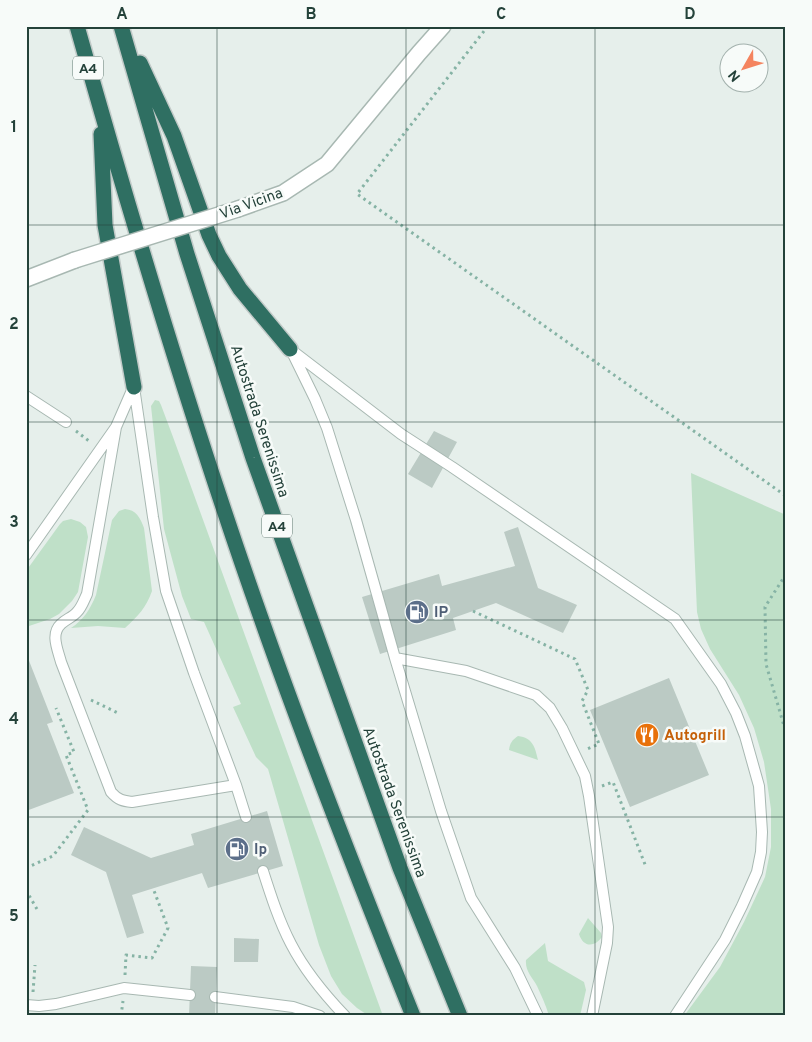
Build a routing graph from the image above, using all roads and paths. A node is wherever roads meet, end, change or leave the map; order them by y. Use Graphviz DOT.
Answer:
graph roads {
  1 [pos="76,26"];
  2 [pos="122,26"];
  3 [pos="443,26"];
  4 [pos="488,26"];
  5 [pos="100,110"];
  6 [pos="26,279"];
  7 [pos="290,349"];
  8 [pos="134,387"];
  9 [pos="26,396"];
  10 [pos="66,422"];
  11 [pos="116,427"];
  12 [pos="100,450"];
  13 [pos="786,496"];
  14 [pos="26,555"];
  15 [pos="786,574"];
  16 [pos="473,611"];
  17 [pos="395,658"];
  18 [pos="86,698"];
  19 [pos="56,708"];
  20 [pos="118,713"];
  21 [pos="786,733"];
  22 [pos="590,756"];
  23 [pos="599,779"];
  24 [pos="236,785"];
  25 [pos="246,817"];
  26 [pos="646,867"];
  27 [pos="26,868"];
  28 [pos="263,871"];
  29 [pos="153,888"];
  30 [pos="26,890"];
  31 [pos="38,910"];
  32 [pos="35,965"];
  33 [pos="124,988"];
  34 [pos="190,995"];
  35 [pos="215,997"];
  36 [pos="29,1002"];
  37 [pos="121,1016"];
  38 [pos="320,1016"];
  39 [pos="345,1016"];
  40 [pos="413,1016"];
  41 [pos="460,1016"];
  42 [pos="538,1016"];
  43 [pos="592,1016"];
  44 [pos="676,1016"];
  1 -- 5 [label="highway, A4"];
  2 -- 7 [label="highway"];
  2 -- 41 [label="highway, Autostrada Serenissima / A4"];
  3 -- 6 [label="street, Via Vicina, bridge"];
  4 -- 13 [label="path"];
  5 -- 8 [label="highway"];
  5 -- 40 [label="highway, A4"];
  7 -- 17 [label="lane"];
  7 -- 44 [label="lane"];
  8 -- 11 [label="lane"];
  8 -- 24 [label="lane"];
  9 -- 10 [label="lane"];
  10 -- 12 [label="path"];
  11 -- 12 [label="lane"];
  11 -- 24 [label="lane"];
  12 -- 14 [label="lane"];
  15 -- 21 [label="path"];
  16 -- 22 [label="path"];
  17 -- 42 [label="lane"];
  17 -- 43 [label="lane"];
  18 -- 20 [label="path"];
  19 -- 27 [label="path"];
  23 -- 26 [label="path"];
  24 -- 25 [label="lane"];
  28 -- 39 [label="lane"];
  29 -- 33 [label="path"];
  30 -- 31 [label="path"];
  32 -- 36 [label="path"];
  33 -- 34 [label="lane"];
  33 -- 36 [label="lane"];
  33 -- 37 [label="path"];
  35 -- 38 [label="lane"];
}
